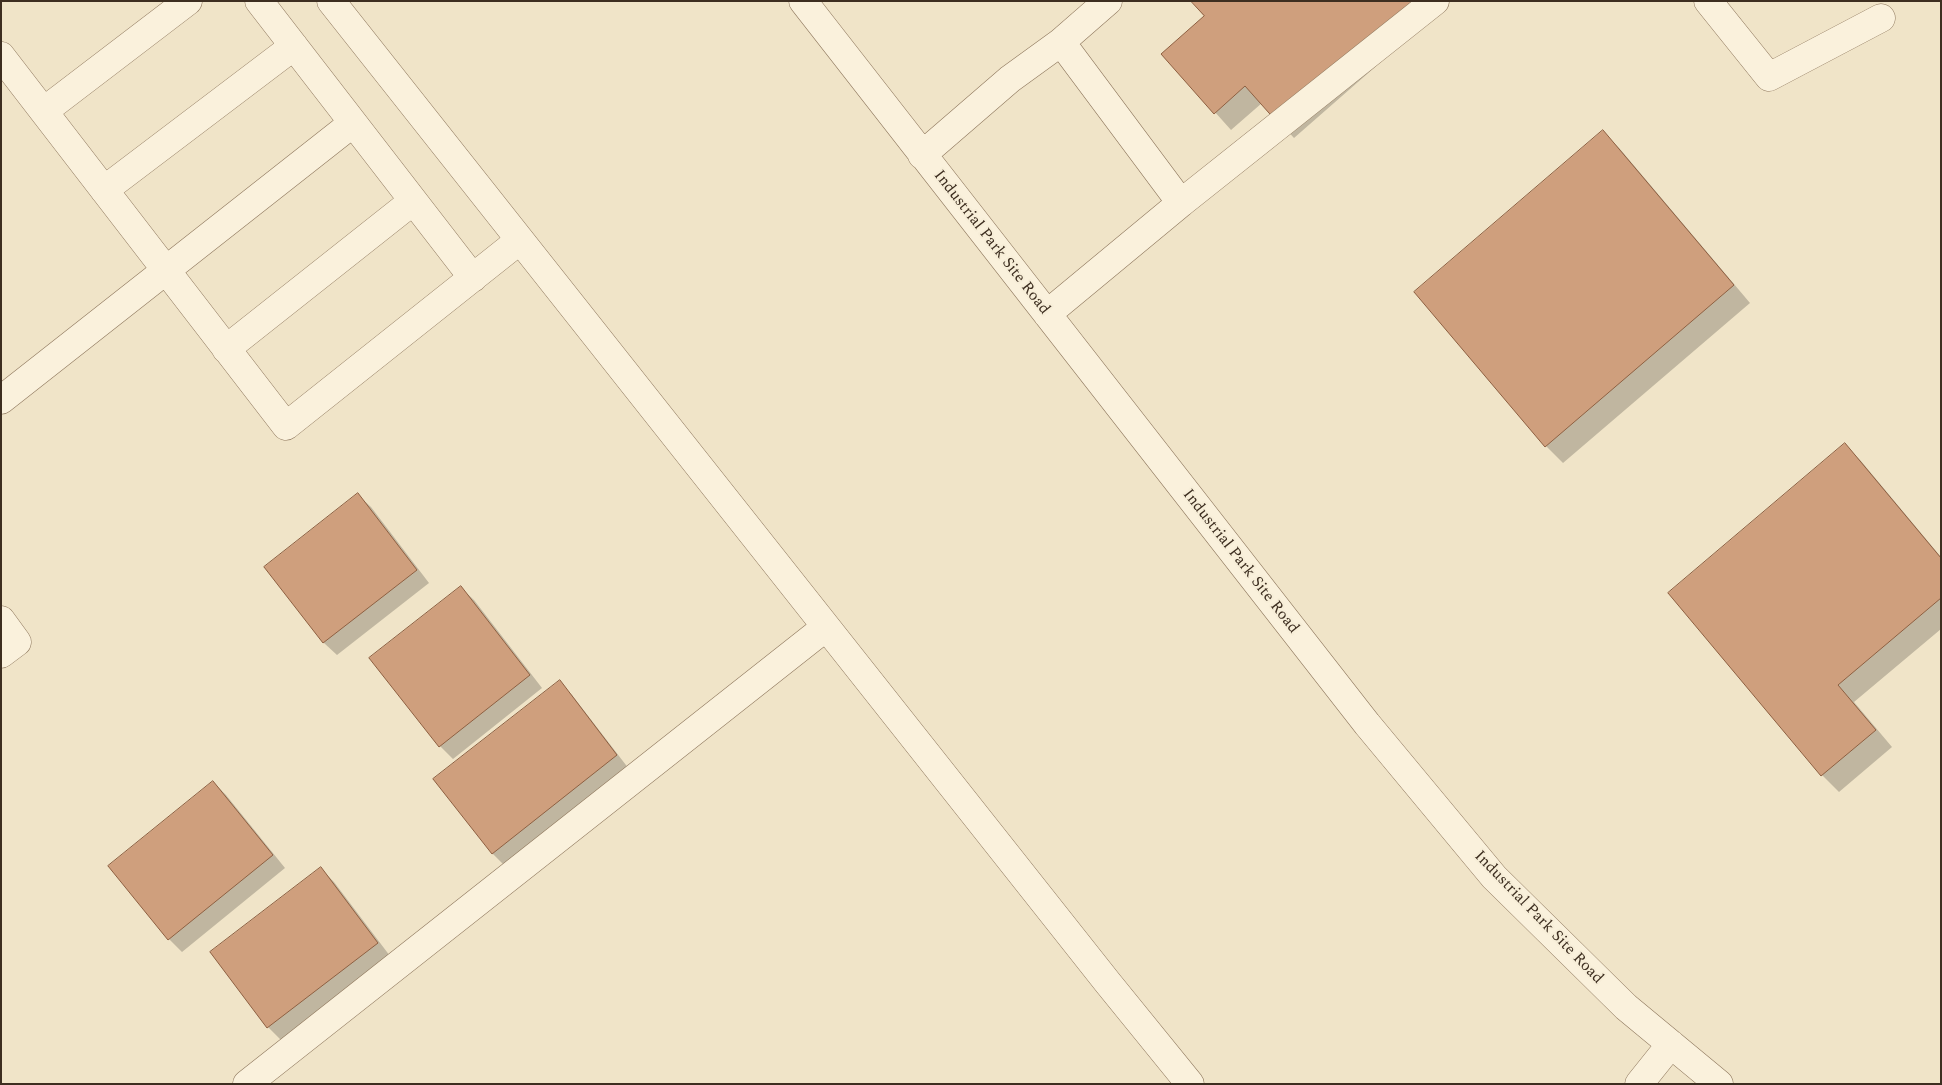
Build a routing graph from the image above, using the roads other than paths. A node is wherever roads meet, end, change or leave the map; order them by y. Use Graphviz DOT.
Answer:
graph roads {
  1 [pos="188,1"];
  2 [pos="259,1"];
  3 [pos="330,1"];
  4 [pos="802,1"];
  5 [pos="1108,1"];
  6 [pos="1435,1"];
  7 [pos="1708,1"];
  8 [pos="1881,18"];
  9 [pos="1061,42"];
  10 [pos="294,46"];
  11 [pos="1,56"];
  12 [pos="44,111"];
  13 [pos="353,123"];
  14 [pos="922,155"];
  15 [pos="104,190"];
  16 [pos="414,201"];
  17 [pos="1181,203"];
  18 [pos="520,240"];
  19 [pos="166,270"];
  20 [pos="473,278"];
  21 [pos="1047,314"];
  22 [pos="226,349"];
  23 [pos="1,400"];
  24 [pos="1,620"];
  25 [pos="826,627"];
  26 [pos="1,654"];
  27 [pos="1671,1044"];
  28 [pos="247,1084"];
  29 [pos="1190,1084"];
  30 [pos="1639,1084"];
  31 [pos="1719,1084"];
  1 -- 12 [label="street"];
  2 -- 10 [label="street"];
  3 -- 18 [label="street"];
  4 -- 14 [label="street, Industrial Park Site Road"];
  5 -- 9 [label="street"];
  6 -- 17 [label="street"];
  7 -- 8 [label="street"];
  9 -- 14 [label="street"];
  9 -- 17 [label="street"];
  10 -- 13 [label="street"];
  10 -- 15 [label="street"];
  11 -- 12 [label="street"];
  12 -- 15 [label="street"];
  13 -- 16 [label="street"];
  13 -- 19 [label="street"];
  14 -- 21 [label="street, Industrial Park Site Road"];
  15 -- 19 [label="street"];
  16 -- 20 [label="street"];
  16 -- 22 [label="street"];
  17 -- 21 [label="street"];
  18 -- 20 [label="street"];
  18 -- 25 [label="street"];
  19 -- 22 [label="street"];
  19 -- 23 [label="street"];
  20 -- 22 [label="street"];
  21 -- 27 [label="street, Industrial Park Site Road"];
  24 -- 26 [label="street"];
  25 -- 28 [label="street"];
  25 -- 29 [label="street"];
  27 -- 30 [label="street"];
  27 -- 31 [label="street, Industrial Park Site Road"];
}
